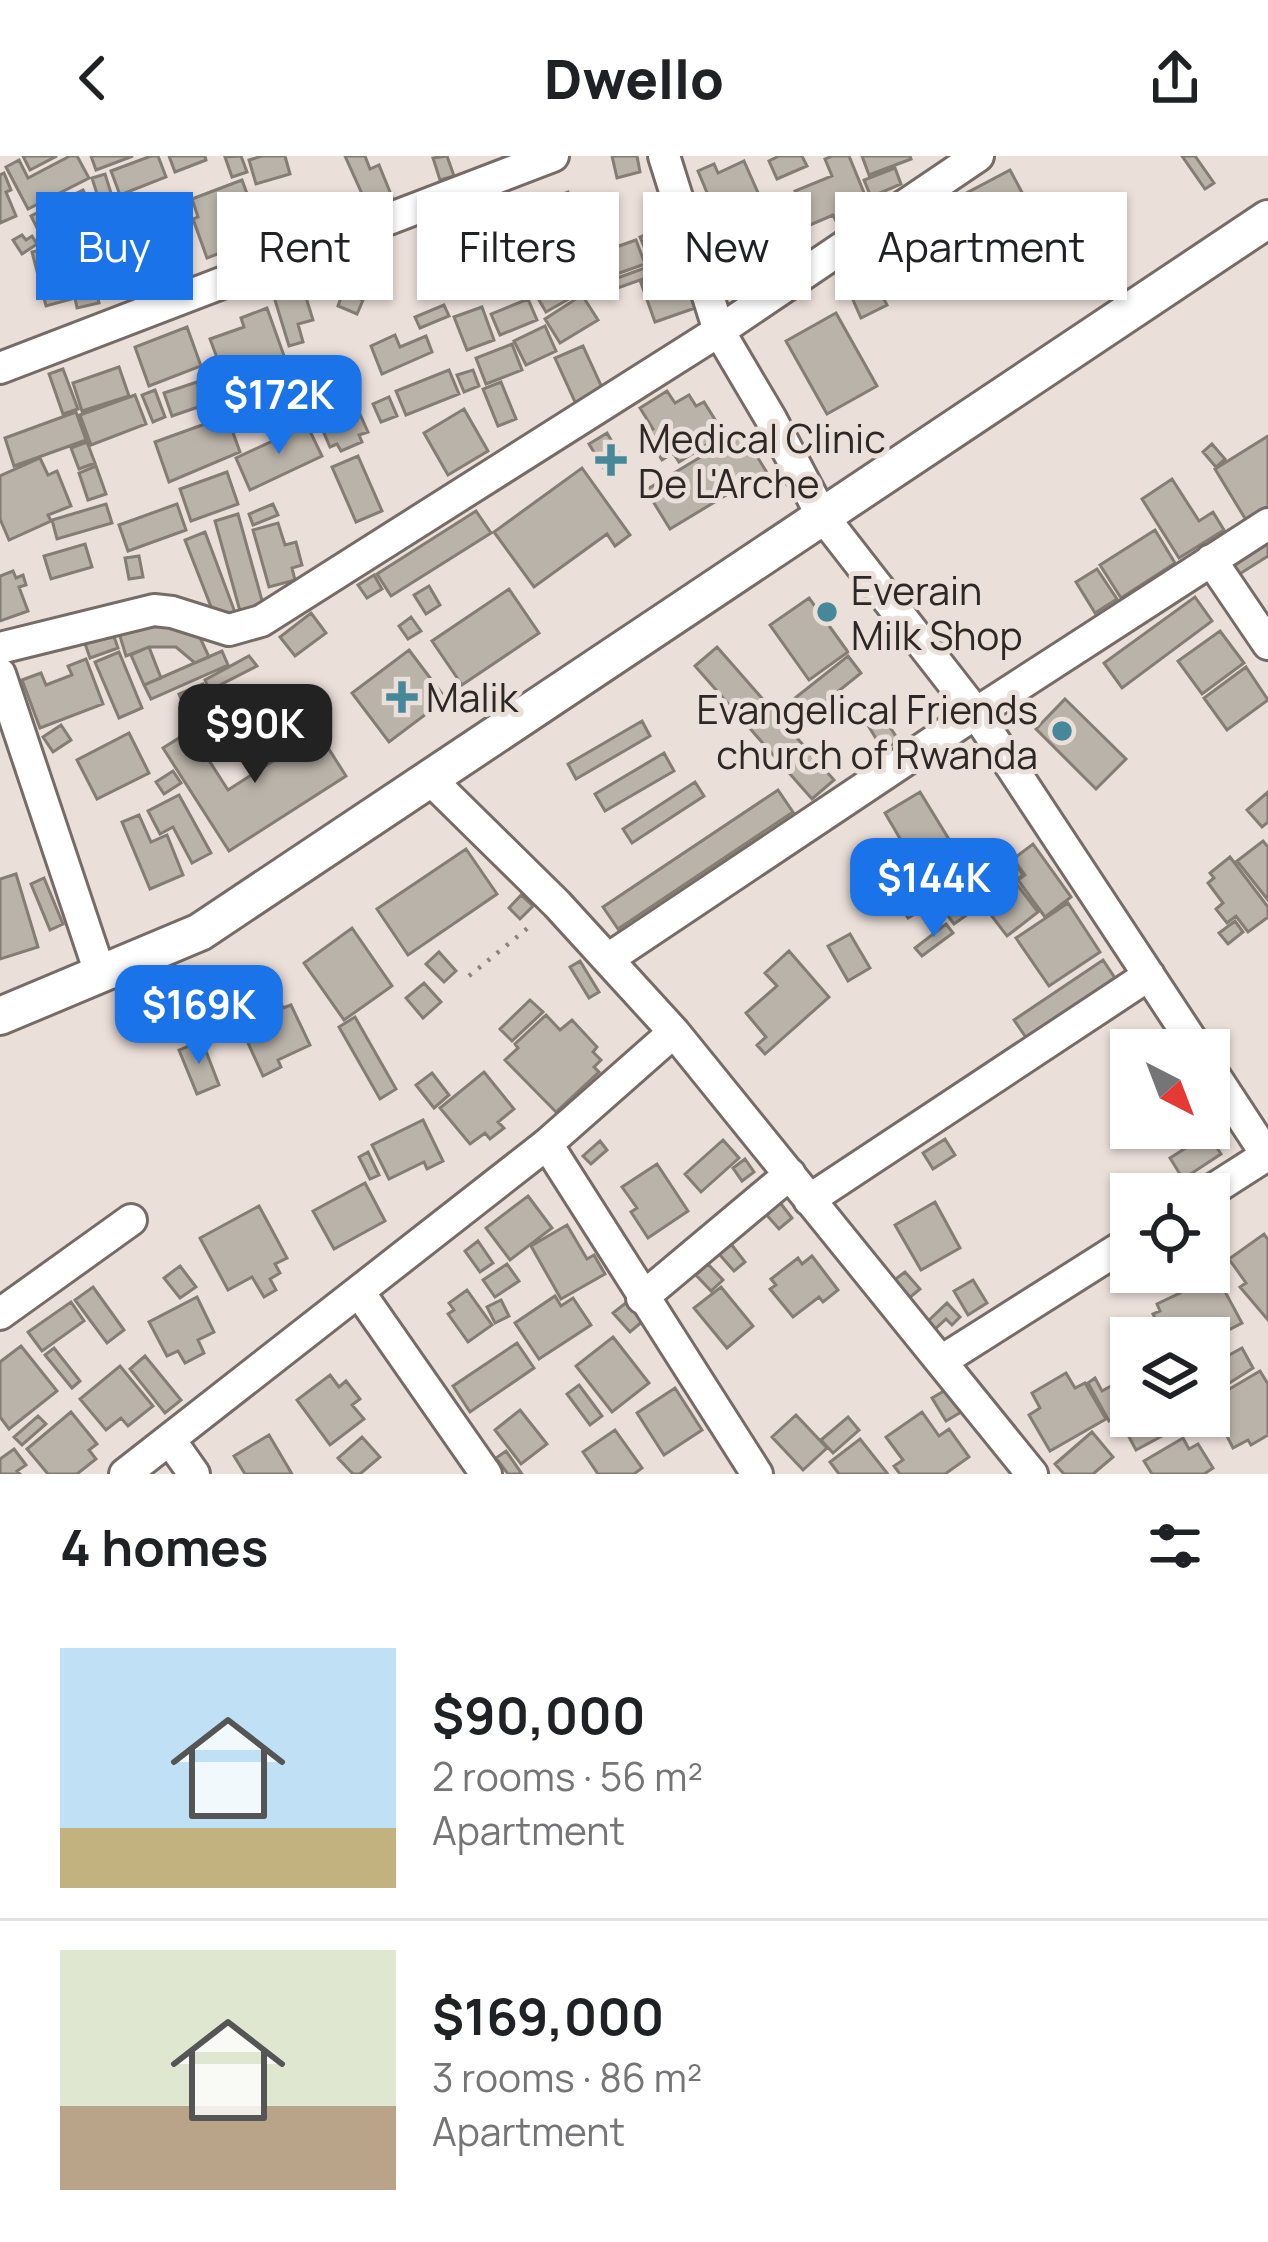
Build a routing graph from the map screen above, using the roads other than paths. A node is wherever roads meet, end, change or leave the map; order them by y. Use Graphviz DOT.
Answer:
graph roads {
  1 [pos="554,156"];
  2 [pos="664,156"];
  3 [pos="979,156"];
  4 [pos="1268,219"];
  5 [pos="719,331"];
  6 [pos="0,368"];
  7 [pos="821,514"];
  8 [pos="1268,524"];
  9 [pos="1211,560"];
  10 [pos="1268,644"];
  11 [pos="0,648"];
  12 [pos="0,674"];
  13 [pos="976,712"];
  14 [pos="431,779"];
  15 [pos="608,959"];
  16 [pos="1149,975"];
  17 [pos="101,976"];
  18 [pos="0,1016"];
  19 [pos="1184,1029"];
  20 [pos="674,1032"];
  21 [pos="1230,1098"];
  22 [pos="547,1144"];
  23 [pos="1268,1156"];
  24 [pos="790,1174"];
  25 [pos="1230,1179"];
  26 [pos="809,1199"];
  27 [pos="131,1220"];
  28 [pos="1110,1254"];
  29 [pos="358,1292"];
  30 [pos="643,1298"];
  31 [pos="0,1314"];
  32 [pos="943,1360"];
  33 [pos="170,1440"];
  34 [pos="125,1474"];
  35 [pos="194,1474"];
  36 [pos="486,1474"];
  37 [pos="757,1474"];
  38 [pos="1032,1474"];
  1 -- 6 [label="street"];
  2 -- 5 [label="street"];
  3 -- 5 [label="street"];
  4 -- 7 [label="street"];
  5 -- 7 [label="street"];
  5 -- 11 [label="street"];
  7 -- 13 [label="street"];
  7 -- 14 [label="street"];
  8 -- 9 [label="street"];
  9 -- 10 [label="street"];
  9 -- 13 [label="street"];
  12 -- 17 [label="street"];
  13 -- 15 [label="street"];
  13 -- 16 [label="street"];
  14 -- 15 [label="street"];
  14 -- 17 [label="street"];
  15 -- 20 [label="street"];
  16 -- 19 [label="street"];
  16 -- 26 [label="street"];
  17 -- 18 [label="street"];
  20 -- 22 [label="street"];
  20 -- 24 [label="street"];
  21 -- 23 [label="street"];
  22 -- 29 [label="street"];
  22 -- 30 [label="street"];
  23 -- 25 [label="street"];
  24 -- 26 [label="street"];
  24 -- 30 [label="street"];
  26 -- 32 [label="street"];
  27 -- 31 [label="street"];
  28 -- 32 [label="street"];
  29 -- 33 [label="street"];
  29 -- 36 [label="street"];
  30 -- 37 [label="street"];
  32 -- 38 [label="street"];
  33 -- 34 [label="street"];
  33 -- 35 [label="street"];
}
